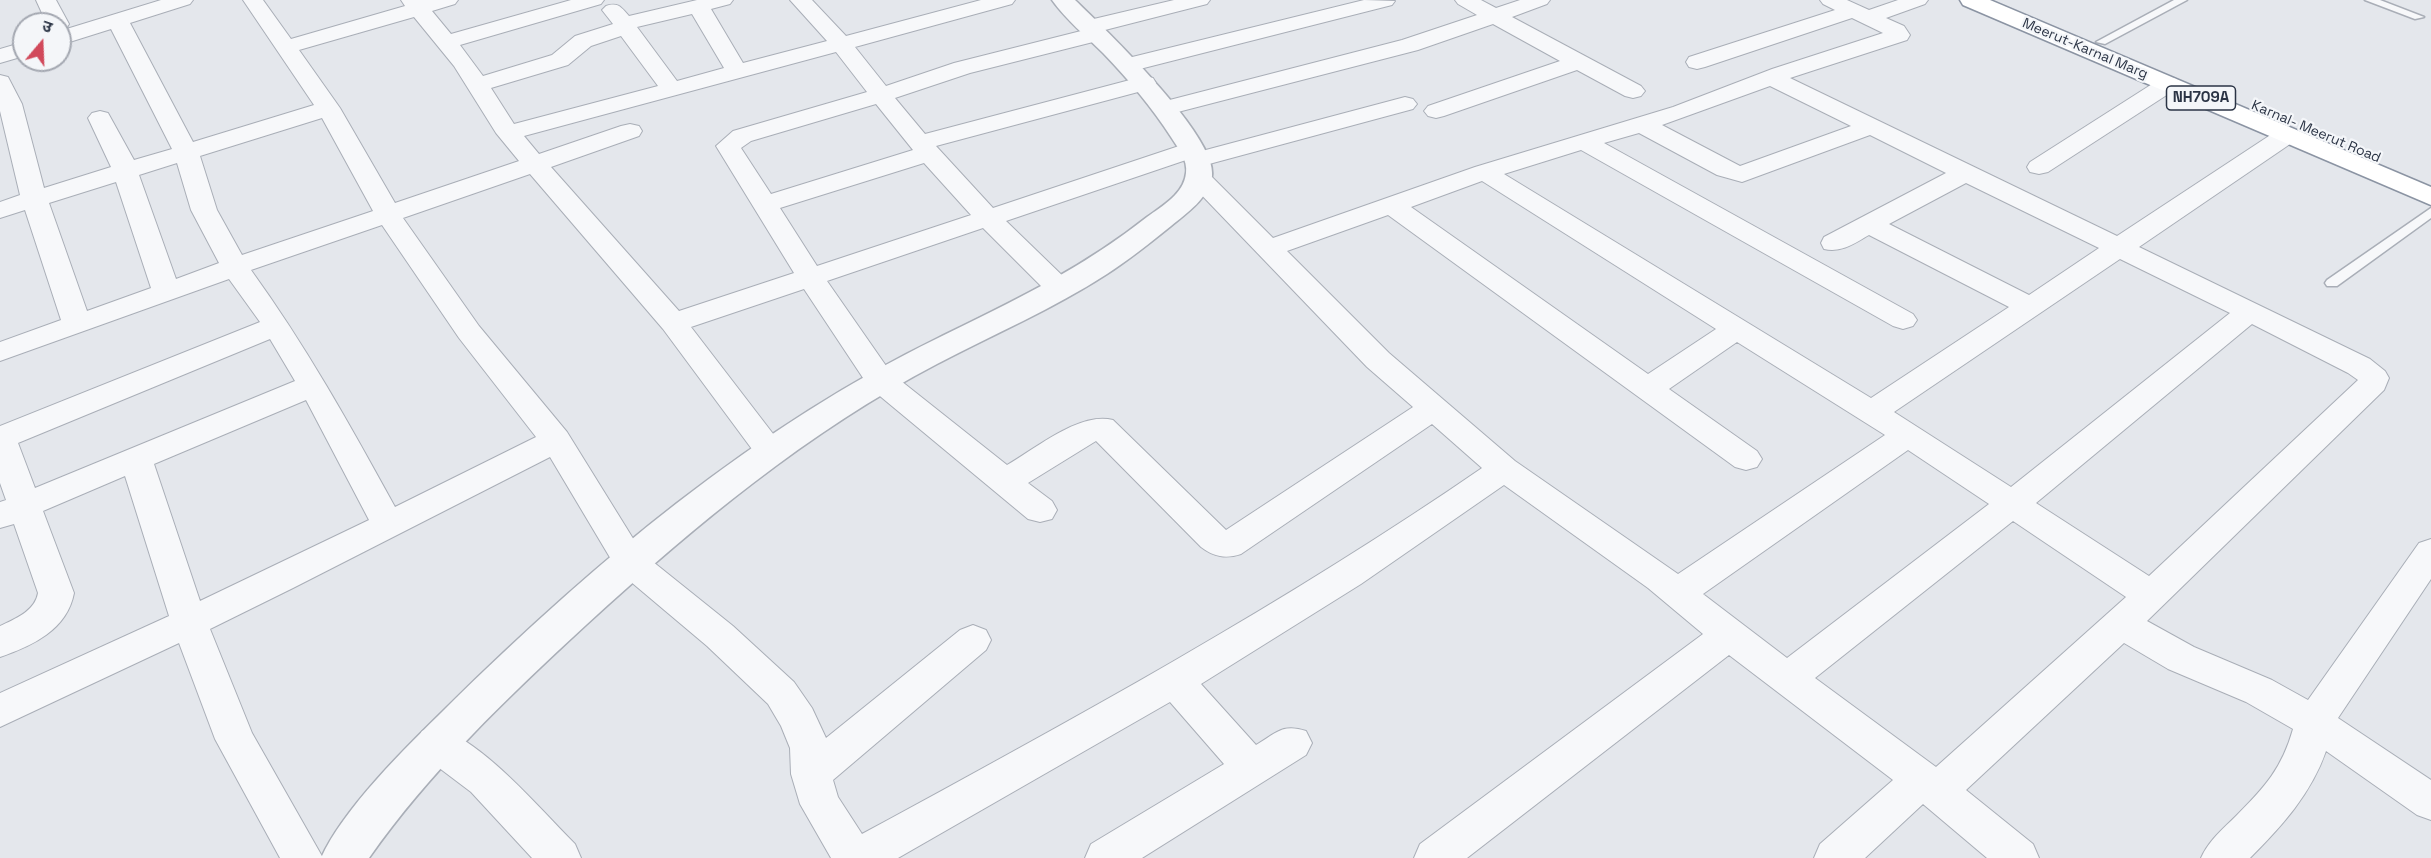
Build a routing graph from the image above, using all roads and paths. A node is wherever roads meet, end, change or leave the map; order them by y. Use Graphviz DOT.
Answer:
graph roads {
  1 [pos="183,0"];
  2 [pos="253,0"];
  3 [pos="448,0"];
  4 [pos="594,0"];
  5 [pos="604,0"];
  6 [pos="723,0"];
  7 [pos="1005,0"];
  8 [pos="1063,0"];
  9 [pos="1200,0"];
  10 [pos="1465,0"];
  11 [pos="1540,0"];
  12 [pos="1918,0"];
  13 [pos="1971,0"];
  14 [pos="2001,0"];
  15 [pos="2182,0"];
  16 [pos="2370,0"];
  17 [pos="1385,1"];
  18 [pos="810,2"];
  19 [pos="415,4"];
  20 [pos="698,6"];
  21 [pos="1850,10"];
  22 [pos="1495,16"];
  23 [pos="2419,17"];
  24 [pos="118,21"];
  25 [pos="624,26"];
  26 [pos="72,29"];
  27 [pos="1093,30"];
  28 [pos="447,42"];
  29 [pos="2101,42"];
  30 [pos="841,43"];
  31 [pos="287,47"];
  32 [pos="1722,54"];
  33 [pos="1578,62"];
  34 [pos="1696,62"];
  35 [pos="737,70"];
  36 [pos="1137,74"];
  37 [pos="1775,80"];
  38 [pos="0,82"];
  39 [pos="2168,84"];
  40 [pos="477,86"];
  41 [pos="671,88"];
  42 [pos="1633,91"];
  43 [pos="881,95"];
  44 [pos="1405,104"];
  45 [pos="328,108"];
  46 [pos="1166,108"];
  47 [pos="1436,111"];
  48 [pos="100,118"];
  49 [pos="1641,124"];
  50 [pos="1870,127"];
  51 [pos="630,131"];
  52 [pos="508,133"];
  53 [pos="2288,135"];
  54 [pos="1584,142"];
  55 [pos="925,148"];
  56 [pos="186,152"];
  57 [pos="1196,163"];
  58 [pos="534,164"];
  59 [pos="2039,167"];
  60 [pos="125,170"];
  61 [pos="1484,172"];
  62 [pos="1965,172"];
  63 [pos="2431,181"];
  64 [pos="2431,197"];
  65 [pos="34,198"];
  66 [pos="764,204"];
  67 [pos="1391,206"];
  68 [pos="0,210"];
  69 [pos="2431,212"];
  70 [pos="387,213"];
  71 [pos="987,217"];
  72 [pos="1869,224"];
  73 [pos="1834,243"];
  74 [pos="2117,246"];
  75 [pos="1268,249"];
  76 [pos="235,267"];
  77 [pos="810,277"];
  78 [pos="2332,283"];
  79 [pos="1059,288"];
  80 [pos="166,291"];
  81 [pos="2029,306"];
  82 [pos="2250,311"];
  83 [pos="1903,320"];
  84 [pos="77,323"];
  85 [pos="673,323"];
  86 [pos="278,326"];
  87 [pos="1736,329"];
  88 [pos="0,352"];
  89 [pos="880,380"];
  90 [pos="312,385"];
  91 [pos="1647,388"];
  92 [pos="1433,408"];
  93 [pos="1871,413"];
  94 [pos="1908,435"];
  95 [pos="0,437"];
  96 [pos="556,440"];
  97 [pos="771,452"];
  98 [pos="136,459"];
  99 [pos="1746,459"];
  100 [pos="1504,469"];
  101 [pos="1004,482"];
  102 [pos="2013,503"];
  103 [pos="1040,510"];
  104 [pos="12,511"];
  105 [pos="387,524"];
  106 [pos="2431,552"];
  107 [pos="630,562"];
  108 [pos="1677,593"];
  109 [pos="2151,595"];
  110 [pos="189,622"];
  111 [pos="2121,624"];
  112 [pos="1729,635"];
  113 [pos="974,640"];
  114 [pos="0,642"];
  115 [pos="1788,678"];
  116 [pos="1173,679"];
  117 [pos="0,711"];
  118 [pos="2314,722"];
  119 [pos="436,743"];
  120 [pos="1293,743"];
  121 [pos="1252,768"];
  122 [pos="811,774"];
  123 [pos="1929,785"];
  124 [pos="2431,802"];
  125 [pos="302,858"];
  126 [pos="343,858"];
  127 [pos="560,858"];
  128 [pos="854,858"];
  129 [pos="860,858"];
  130 [pos="1106,858"];
  131 [pos="1435,858"];
  132 [pos="1835,858"];
  133 [pos="2018,858"];
  134 [pos="2222,858"];
  1 -- 24 [label="street"];
  2 -- 31 [label="street"];
  3 -- 19 [label="street"];
  4 -- 28 [label="street"];
  5 -- 25 [label="street"];
  6 -- 20 [label="street"];
  7 -- 30 [label="street"];
  8 -- 27 [label="street"];
  9 -- 27 [label="street"];
  10 -- 22 [label="street"];
  11 -- 22 [label="street"];
  12 -- 21 [label="street"];
  13 -- 39 [label="highway, Meerut-Karnal Marg / NH709A"];
  14 -- 29 [label="highway, Karnal- Meerut Road / NH709A"];
  15 -- 29 [label="lane"];
  16 -- 23 [label="lane"];
  17 -- 36 [label="street"];
  18 -- 30 [label="street"];
  19 -- 28 [label="street"];
  19 -- 31 [label="street"];
  20 -- 25 [label="street"];
  20 -- 35 [label="street"];
  21 -- 32 [label="street"];
  21 -- 37 [label="street"];
  22 -- 33 [label="street"];
  22 -- 46 [label="street"];
  24 -- 26 [label="street"];
  24 -- 56 [label="street"];
  25 -- 40 [label="street"];
  25 -- 41 [label="street"];
  27 -- 36 [label="street"];
  27 -- 43 [label="street"];
  28 -- 40 [label="street"];
  29 -- 63 [label="highway, Karnal- Meerut Road / NH709A"];
  30 -- 35 [label="street"];
  30 -- 43 [label="street"];
  31 -- 45 [label="street"];
  32 -- 34 [label="street"];
  32 -- 37 [label="street"];
  33 -- 42 [label="street"];
  33 -- 47 [label="street"];
  35 -- 41 [label="street"];
  36 -- 46 [label="street"];
  36 -- 55 [label="street"];
  37 -- 49 [label="street"];
  37 -- 50 [label="street"];
  38 -- 65 [label="street"];
  39 -- 53 [label="highway, Meerut-Karnal Marg / NH709A"];
  39 -- 59 [label="street"];
  40 -- 52 [label="street"];
  41 -- 52 [label="street"];
  43 -- 55 [label="street"];
  43 -- 66 [label="street"];
  44 -- 57 [label="street"];
  45 -- 56 [label="street"];
  45 -- 70 [label="street"];
  46 -- 57 [label="street"];
  48 -- 60 [label="street"];
  49 -- 50 [label="street"];
  49 -- 54 [label="street"];
  50 -- 62 [label="street"];
  51 -- 58 [label="street"];
  52 -- 58 [label="street"];
  53 -- 64 [label="highway, Meerut-Karnal Marg / NH709A"];
  53 -- 74 [label="street"];
  54 -- 61 [label="street"];
  54 -- 83 [label="street"];
  55 -- 66 [label="street"];
  55 -- 71 [label="street"];
  56 -- 60 [label="street"];
  56 -- 76 [label="street"];
  57 -- 71 [label="street"];
  57 -- 75 [label="street"];
  57 -- 79 [label="street"];
  58 -- 70 [label="street"];
  58 -- 85 [label="street"];
  60 -- 65 [label="street"];
  60 -- 80 [label="street"];
  61 -- 67 [label="street"];
  61 -- 87 [label="street"];
  62 -- 72 [label="street"];
  62 -- 74 [label="street"];
  65 -- 68 [label="street"];
  65 -- 84 [label="street"];
  66 -- 77 [label="street"];
  67 -- 75 [label="street"];
  67 -- 91 [label="street"];
  69 -- 78 [label="lane"];
  70 -- 76 [label="street"];
  70 -- 96 [label="street"];
  71 -- 77 [label="street"];
  71 -- 79 [label="street"];
  72 -- 73 [label="street"];
  72 -- 81 [label="street"];
  74 -- 81 [label="street"];
  74 -- 82 [label="street"];
  75 -- 92 [label="street"];
  76 -- 80 [label="street"];
  76 -- 86 [label="street"];
  77 -- 85 [label="street"];
  77 -- 89 [label="street"];
  79 -- 89 [label="street"];
  80 -- 84 [label="street"];
  81 -- 93 [label="street"];
  82 -- 102 [label="street"];
  82 -- 109 [label="street"];
  84 -- 88 [label="street"];
  85 -- 97 [label="street"];
  86 -- 90 [label="street"];
  86 -- 95 [label="street"];
  87 -- 91 [label="street"];
  87 -- 93 [label="street"];
  89 -- 97 [label="street"];
  89 -- 101 [label="street"];
  90 -- 98 [label="street"];
  90 -- 105 [label="street"];
  91 -- 99 [label="street"];
  92 -- 100 [label="street"];
  92 -- 101 [label="street"];
  93 -- 94 [label="street"];
  94 -- 102 [label="street"];
  94 -- 108 [label="street"];
  95 -- 104 [label="street"];
  96 -- 105 [label="street"];
  96 -- 107 [label="street"];
  97 -- 107 [label="street"];
  98 -- 104 [label="street"];
  98 -- 110 [label="street"];
  100 -- 108 [label="street"];
  100 -- 116 [label="street"];
  101 -- 103 [label="street"];
  102 -- 109 [label="street"];
  102 -- 115 [label="street"];
  104 -- 114 [label="street"];
  105 -- 110 [label="street"];
  106 -- 118 [label="street"];
  107 -- 119 [label="street"];
  107 -- 122 [label="street"];
  108 -- 112 [label="street"];
  109 -- 111 [label="street"];
  110 -- 117 [label="street"];
  110 -- 125 [label="street"];
  111 -- 118 [label="street"];
  111 -- 123 [label="street"];
  112 -- 115 [label="street"];
  112 -- 131 [label="street"];
  113 -- 122 [label="street"];
  115 -- 123 [label="street"];
  116 -- 121 [label="street"];
  116 -- 129 [label="street"];
  118 -- 124 [label="street"];
  118 -- 134 [label="street"];
  119 -- 126 [label="street"];
  119 -- 127 [label="street"];
  120 -- 121 [label="street"];
  121 -- 130 [label="street"];
  122 -- 128 [label="street"];
  123 -- 132 [label="street"];
  123 -- 133 [label="street"];
}
